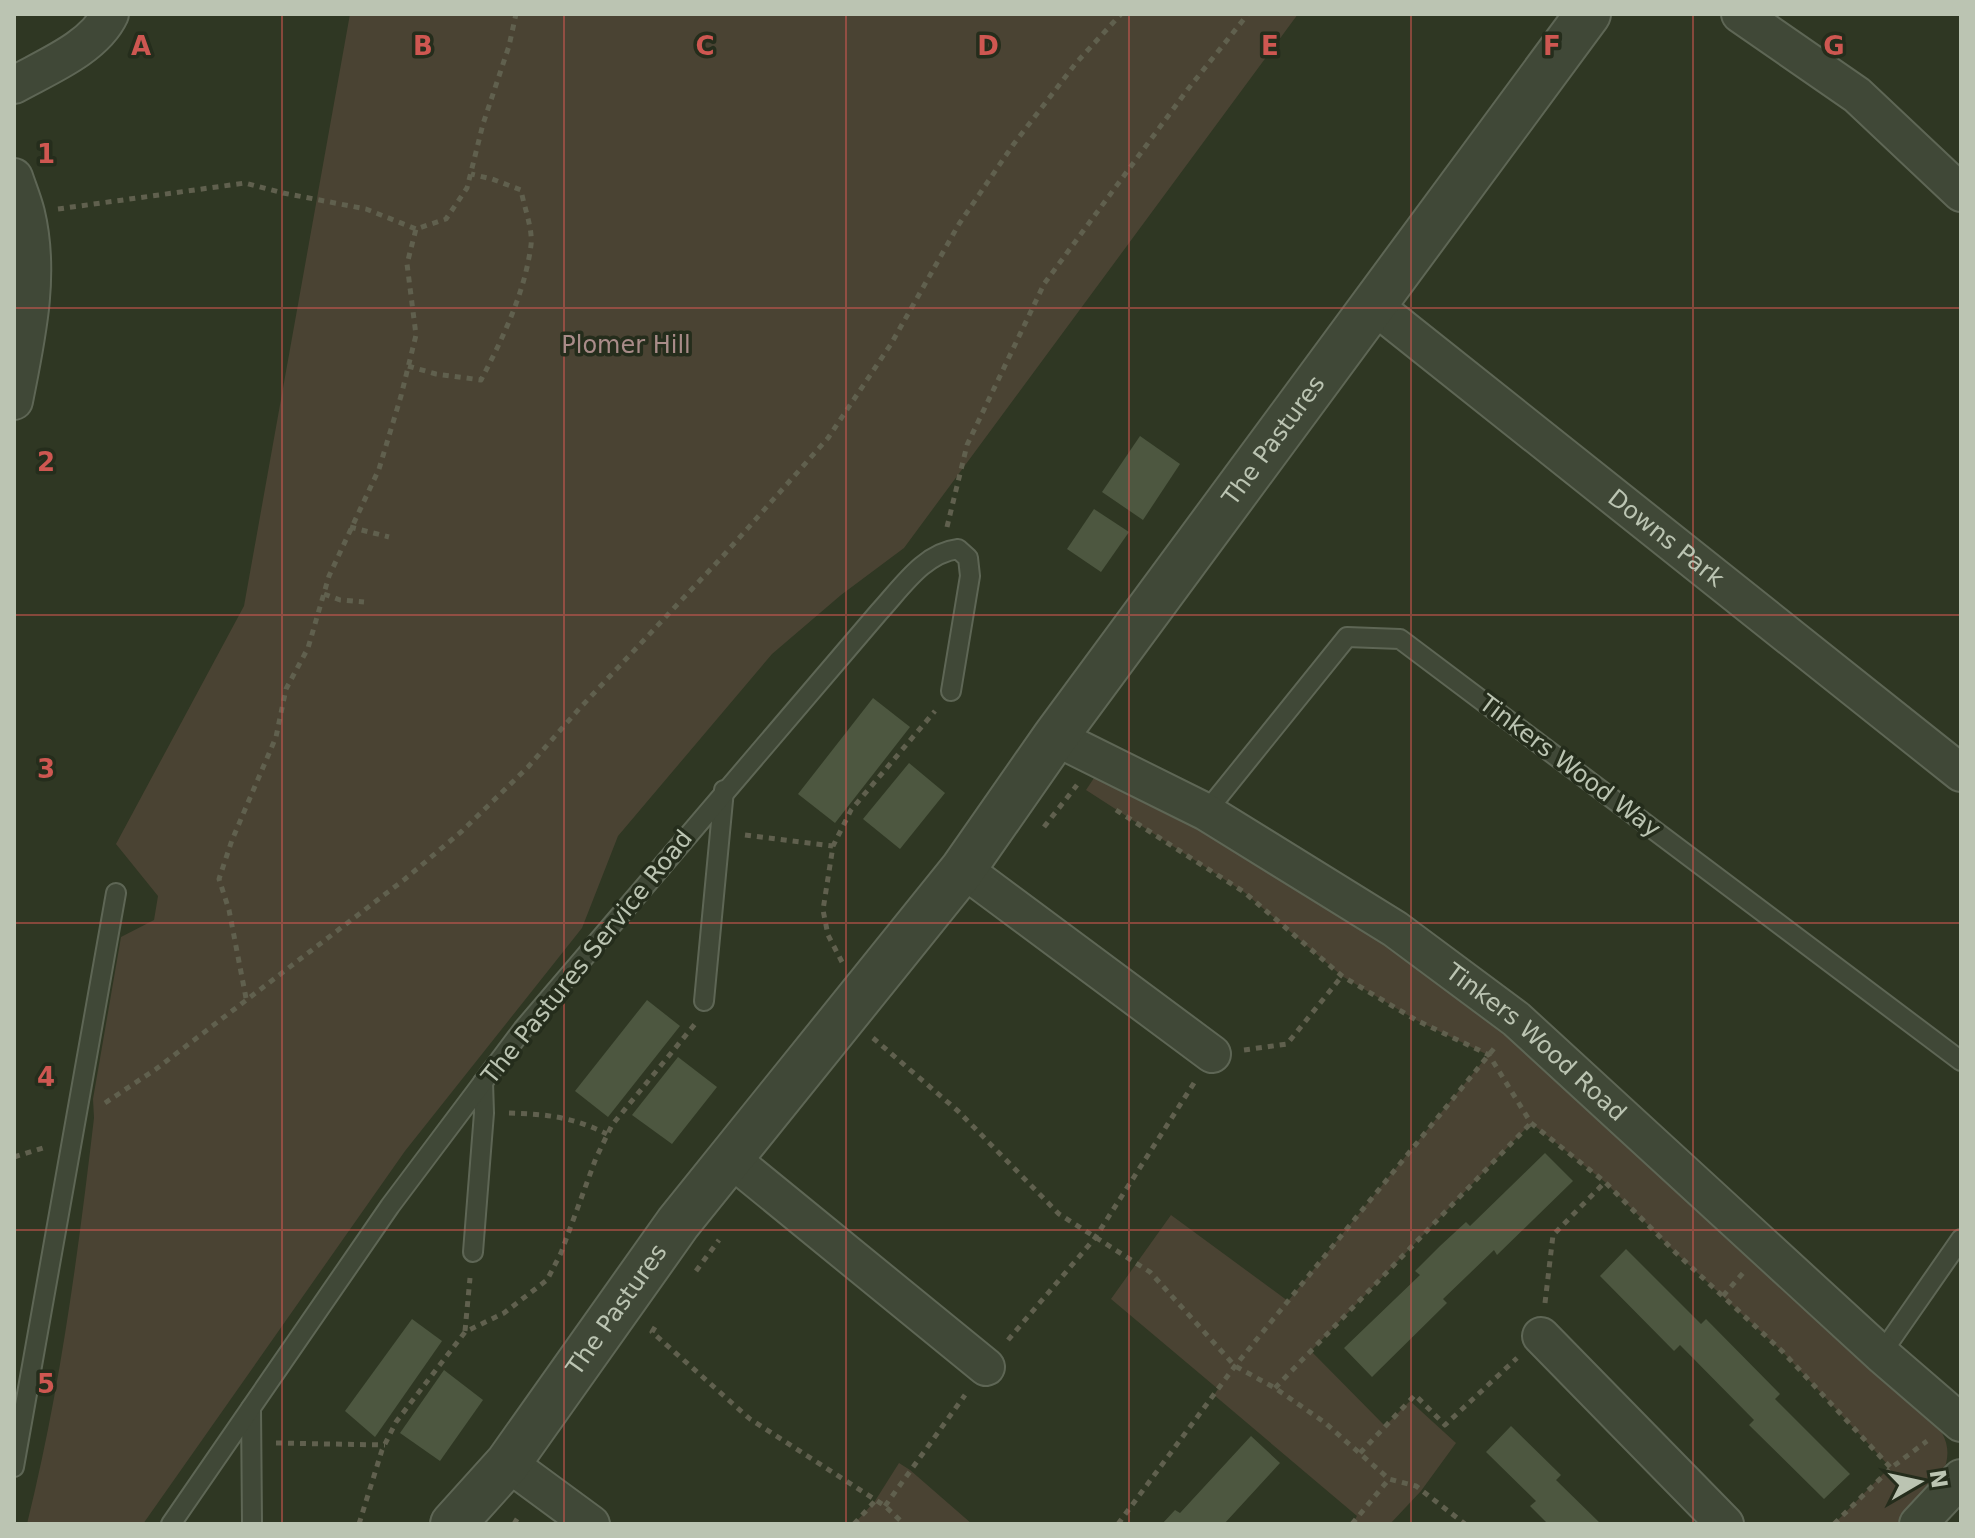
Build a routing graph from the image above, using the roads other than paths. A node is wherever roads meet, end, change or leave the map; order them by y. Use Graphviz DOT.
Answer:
graph roads {
  1 [pos="110,14"];
  2 [pos="1588,14"];
  3 [pos="1740,14"];
  4 [pos="14,85"];
  5 [pos="14,177"];
  6 [pos="1961,193"];
  7 [pos="1372,304"];
  8 [pos="14,401"];
  9 [pos="951,691"];
  10 [pos="1055,737"];
  11 [pos="1961,773"];
  12 [pos="724,790"];
  13 [pos="1206,812"];
  14 [pos="963,869"];
  15 [pos="116,893"];
  16 [pos="704,1001"];
  17 [pos="1212,1054"];
  18 [pos="1961,1061"];
  19 [pos="483,1082"];
  20 [pos="730,1158"];
  21 [pos="1961,1239"];
  22 [pos="473,1252"];
  23 [pos="1541,1336"];
  24 [pos="1881,1354"];
  25 [pos="986,1367"];
  26 [pos="251,1408"];
  27 [pos="1959,1420"];
  28 [pos="508,1463"];
  29 [pos="14,1467"];
  30 [pos="1961,1478"];
  31 [pos="171,1524"];
  32 [pos="252,1524"];
  33 [pos="453,1524"];
  34 [pos="591,1524"];
  35 [pos="1725,1524"];
  36 [pos="1918,1524"];
  1 -- 4 [label="street"];
  2 -- 7 [label="street, The Pastures"];
  3 -- 6 [label="street"];
  5 -- 8 [label="street"];
  7 -- 10 [label="street, The Pastures"];
  7 -- 11 [label="street, Downs Park"];
  9 -- 12 [label="lane, The Pastures Service Road"];
  10 -- 13 [label="street, Tinkers Wood Road"];
  10 -- 14 [label="street, The Pastures"];
  12 -- 16 [label="lane"];
  12 -- 19 [label="lane, The Pastures Service Road"];
  13 -- 18 [label="lane, Tinkers Wood Way"];
  13 -- 24 [label="street, Tinkers Wood Road"];
  14 -- 17 [label="street"];
  14 -- 20 [label="street, The Pastures"];
  15 -- 29 [label="lane"];
  19 -- 22 [label="lane"];
  19 -- 26 [label="lane, The Pastures Service Road"];
  20 -- 25 [label="street"];
  20 -- 28 [label="street, The Pastures"];
  21 -- 24 [label="lane"];
  23 -- 35 [label="street"];
  24 -- 27 [label="street, Tinkers Wood Road"];
  26 -- 31 [label="lane, The Pastures Service Road"];
  26 -- 32 [label="lane"];
  28 -- 33 [label="street, The Pastures"];
  28 -- 34 [label="street"];
  30 -- 36 [label="street"];
}
